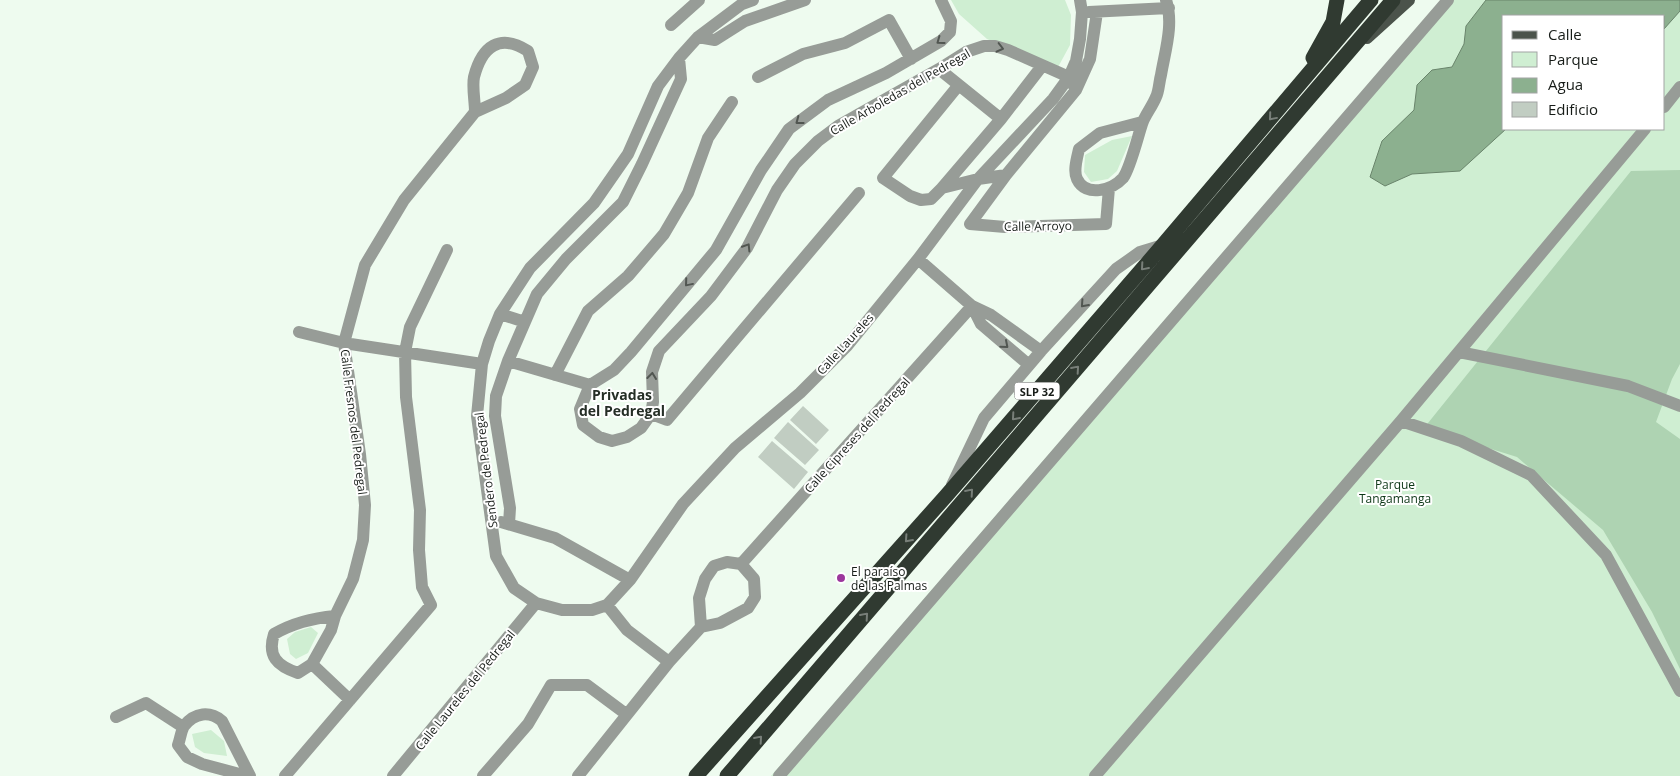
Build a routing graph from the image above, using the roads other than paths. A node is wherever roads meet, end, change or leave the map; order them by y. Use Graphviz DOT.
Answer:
graph roads {
  1 [pos="699,0"];
  2 [pos="805,0"];
  3 [pos="941,0"];
  4 [pos="1337,0"];
  5 [pos="1371,0"];
  6 [pos="1393,0"];
  7 [pos="1409,0"];
  8 [pos="1448,0"];
  9 [pos="748,2"];
  10 [pos="1167,4"];
  11 [pos="1081,6"];
  12 [pos="1097,12"];
  13 [pos="745,20"];
  14 [pos="671,25"];
  15 [pos="698,37"];
  16 [pos="679,58"];
  17 [pos="911,58"];
  18 [pos="1042,66"];
  19 [pos="939,69"];
  20 [pos="1329,74"];
  21 [pos="758,77"];
  22 [pos="1068,77"];
  23 [pos="658,86"];
  24 [pos="958,86"];
  25 [pos="1680,87"];
  26 [pos="1076,90"];
  27 [pos="1291,95"];
  28 [pos="672,99"];
  29 [pos="732,102"];
  30 [pos="1665,106"];
  31 [pos="475,112"];
  32 [pos="1001,119"];
  33 [pos="1142,122"];
  34 [pos="1644,130"];
  35 [pos="628,154"];
  36 [pos="642,164"];
  37 [pos="1006,175"];
  38 [pos="978,179"];
  39 [pos="942,188"];
  40 [pos="1109,188"];
  41 [pos="859,194"];
  42 [pos="594,203"];
  43 [pos="609,216"];
  44 [pos="1163,245"];
  45 [pos="550,248"];
  46 [pos="447,250"];
  47 [pos="566,259"];
  48 [pos="918,259"];
  49 [pos="972,306"];
  50 [pos="500,314"];
  51 [pos="525,322"];
  52 [pos="299,332"];
  53 [pos="344,342"];
  54 [pos="1041,351"];
  55 [pos="406,352"];
  56 [pos="1459,352"];
  57 [pos="508,361"];
  58 [pos="482,364"];
  59 [pos="1029,365"];
  60 [pos="555,375"];
  61 [pos="590,385"];
  62 [pos="1680,406"];
  63 [pos="651,414"];
  64 [pos="477,416"];
  65 [pos="495,416"];
  66 [pos="1401,421"];
  67 [pos="946,496"];
  68 [pos="492,519"];
  69 [pos="509,524"];
  70 [pos="741,564"];
  71 [pos="630,580"];
  72 [pos="536,603"];
  73 [pos="607,605"];
  74 [pos="335,616"];
  75 [pos="701,627"];
  76 [pos="669,662"];
  77 [pos="312,664"];
  78 [pos="1680,691"];
  79 [pos="350,700"];
  80 [pos="626,714"];
  81 [pos="116,717"];
  82 [pos="183,727"];
  83 [pos="248,776"];
  84 [pos="285,776"];
  85 [pos="393,776"];
  86 [pos="483,776"];
  87 [pos="578,776"];
  88 [pos="696,776"];
  89 [pos="727,776"];
  90 [pos="779,776"];
  91 [pos="1095,776"];
  1 -- 14 [label="street"];
  2 -- 13 [label="street"];
  3 -- 17 [label="street, Calle Arboledas del Pedregal, one-way"];
  4 -- 27 [label="highway"];
  5 -- 27 [label="highway, SLP 32"];
  6 -- 20 [label="highway, SLP 32"];
  7 -- 20 [label="main road"];
  8 -- 90 [label="street"];
  9 -- 13 [label="street"];
  9 -- 15 [label="street, Sendero de Pedregal"];
  10 -- 12 [label="street"];
  10 -- 33 [label="street"];
  11 -- 12 [label="street"];
  11 -- 22 [label="street, Calle Laureles"];
  12 -- 26 [label="street"];
  13 -- 15 [label="street"];
  15 -- 16 [label="street, Sendero de Pedregal"];
  16 -- 23 [label="street, Sendero de Pedregal"];
  16 -- 28 [label="street"];
  17 -- 21 [label="street"];
  17 -- 61 [label="street, Calle Arboledas del Pedregal, one-way"];
  19 -- 18 [label="street, Calle Arboledas del Pedregal, one-way"];
  18 -- 22 [label="street, Calle Arboledas del Pedregal"];
  18 -- 32 [label="street"];
  19 -- 24 [label="street"];
  63 -- 19 [label="street, Calle Arboledas del Pedregal, one-way"];
  89 -- 20 [label="highway, SLP 32, one-way"];
  22 -- 26 [label="street"];
  22 -- 38 [label="street, Calle Laureles"];
  23 -- 28 [label="street"];
  23 -- 35 [label="street, Sendero de Pedregal"];
  24 -- 32 [label="street"];
  24 -- 39 [label="street"];
  25 -- 30 [label="street"];
  26 -- 37 [label="street"];
  27 -- 44 [label="highway, SLP 32, one-way"];
  28 -- 36 [label="street"];
  29 -- 60 [label="street"];
  31 -- 31 [label="street, Calle Fresnos del Pedregal"];
  31 -- 53 [label="street, Calle Fresnos del Pedregal"];
  32 -- 39 [label="street"];
  33 -- 40 [label="street"];
  33 -- 40 [label="street"];
  34 -- 56 [label="street"];
  35 -- 36 [label="street"];
  35 -- 42 [label="street, Sendero de Pedregal"];
  36 -- 43 [label="street"];
  37 -- 38 [label="street"];
  37 -- 40 [label="street, Calle Arroyo"];
  38 -- 39 [label="street"];
  38 -- 48 [label="street, Calle Laureles"];
  41 -- 63 [label="street"];
  42 -- 43 [label="street"];
  42 -- 45 [label="street, Sendero de Pedregal"];
  43 -- 47 [label="street"];
  44 -- 54 [label="street, one-way"];
  44 -- 67 [label="highway, SLP 32, one-way"];
  45 -- 47 [label="street"];
  45 -- 50 [label="street, Sendero de Pedregal"];
  46 -- 55 [label="street"];
  47 -- 51 [label="street"];
  48 -- 49 [label="street"];
  48 -- 71 [label="street, Calle Laureles"];
  49 -- 54 [label="street"];
  49 -- 59 [label="street, one-way"];
  49 -- 70 [label="street, Calle Cipreses del Pedregal"];
  50 -- 51 [label="street"];
  50 -- 58 [label="street, Sendero de Pedregal"];
  51 -- 57 [label="street"];
  52 -- 53 [label="street"];
  53 -- 55 [label="street"];
  53 -- 74 [label="street, Calle Fresnos del Pedregal"];
  54 -- 59 [label="street"];
  55 -- 58 [label="street"];
  55 -- 79 [label="street"];
  56 -- 62 [label="street"];
  56 -- 66 [label="street"];
  57 -- 60 [label="street"];
  57 -- 65 [label="street"];
  58 -- 64 [label="street, Sendero de Pedregal"];
  59 -- 67 [label="street"];
  60 -- 61 [label="street"];
  61 -- 63 [label="street"];
  64 -- 65 [label="street"];
  64 -- 68 [label="street, Sendero de Pedregal"];
  65 -- 69 [label="street"];
  66 -- 78 [label="street"];
  66 -- 91 [label="street"];
  67 -- 88 [label="highway, SLP 32, one-way"];
  68 -- 69 [label="street"];
  68 -- 72 [label="street, Sendero de Pedregal"];
  69 -- 71 [label="street"];
  70 -- 75 [label="street"];
  70 -- 75 [label="street"];
  71 -- 73 [label="street, Calle Laureles"];
  72 -- 73 [label="street"];
  72 -- 85 [label="street, Calle Laureles del Pedregal"];
  73 -- 76 [label="street"];
  74 -- 77 [label="street, Calle Fresnos del Pedregal"];
  74 -- 77 [label="street"];
  75 -- 76 [label="street"];
  76 -- 80 [label="street"];
  77 -- 79 [label="street"];
  79 -- 84 [label="street"];
  80 -- 86 [label="street"];
  80 -- 87 [label="street"];
  81 -- 82 [label="street"];
  82 -- 83 [label="street"];
  82 -- 83 [label="street"];
}
